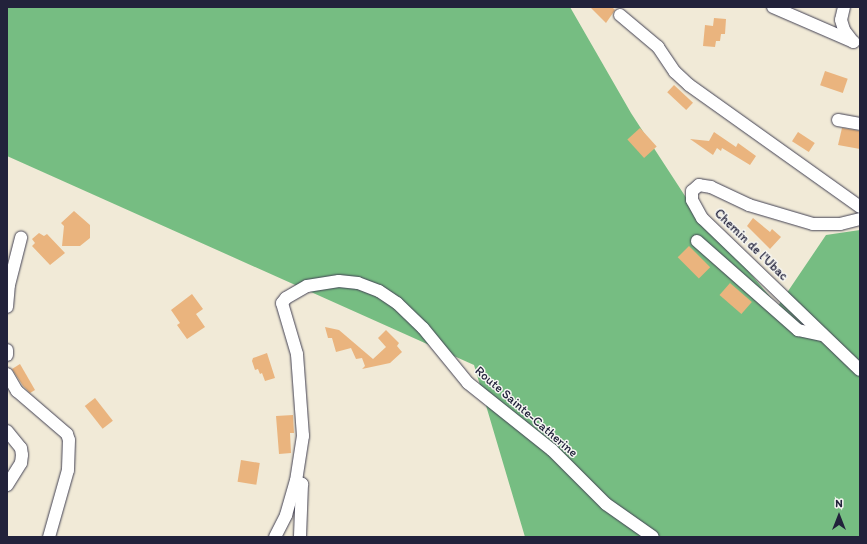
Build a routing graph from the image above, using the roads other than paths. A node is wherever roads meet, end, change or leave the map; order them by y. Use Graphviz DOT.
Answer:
graph roads {
  1 [pos="773,7"];
  2 [pos="844,7"];
  3 [pos="620,15"];
  4 [pos="857,45"];
  5 [pos="838,120"];
  6 [pos="860,124"];
  7 [pos="860,207"];
  8 [pos="860,219"];
  9 [pos="20,238"];
  10 [pos="697,241"];
  11 [pos="7,307"];
  12 [pos="823,335"];
  13 [pos="7,350"];
  14 [pos="7,355"];
  15 [pos="860,370"];
  16 [pos="7,374"];
  17 [pos="7,431"];
  18 [pos="296,481"];
  19 [pos="7,485"];
  20 [pos="49,537"];
  21 [pos="275,537"];
  22 [pos="300,537"];
  23 [pos="653,537"];
  1 -- 4 [label="street"];
  2 -- 4 [label="street"];
  3 -- 7 [label="street"];
  5 -- 6 [label="street"];
  8 -- 12 [label="street, Chemin de l'Ubac"];
  9 -- 11 [label="street"];
  10 -- 12 [label="street"];
  12 -- 15 [label="street, Chemin de l'Ubac"];
  13 -- 14 [label="street"];
  16 -- 20 [label="street"];
  17 -- 19 [label="street"];
  18 -- 21 [label="street, Route Sainte-Catherine"];
  18 -- 22 [label="street"];
  18 -- 23 [label="street, Route Sainte-Catherine"];
}
